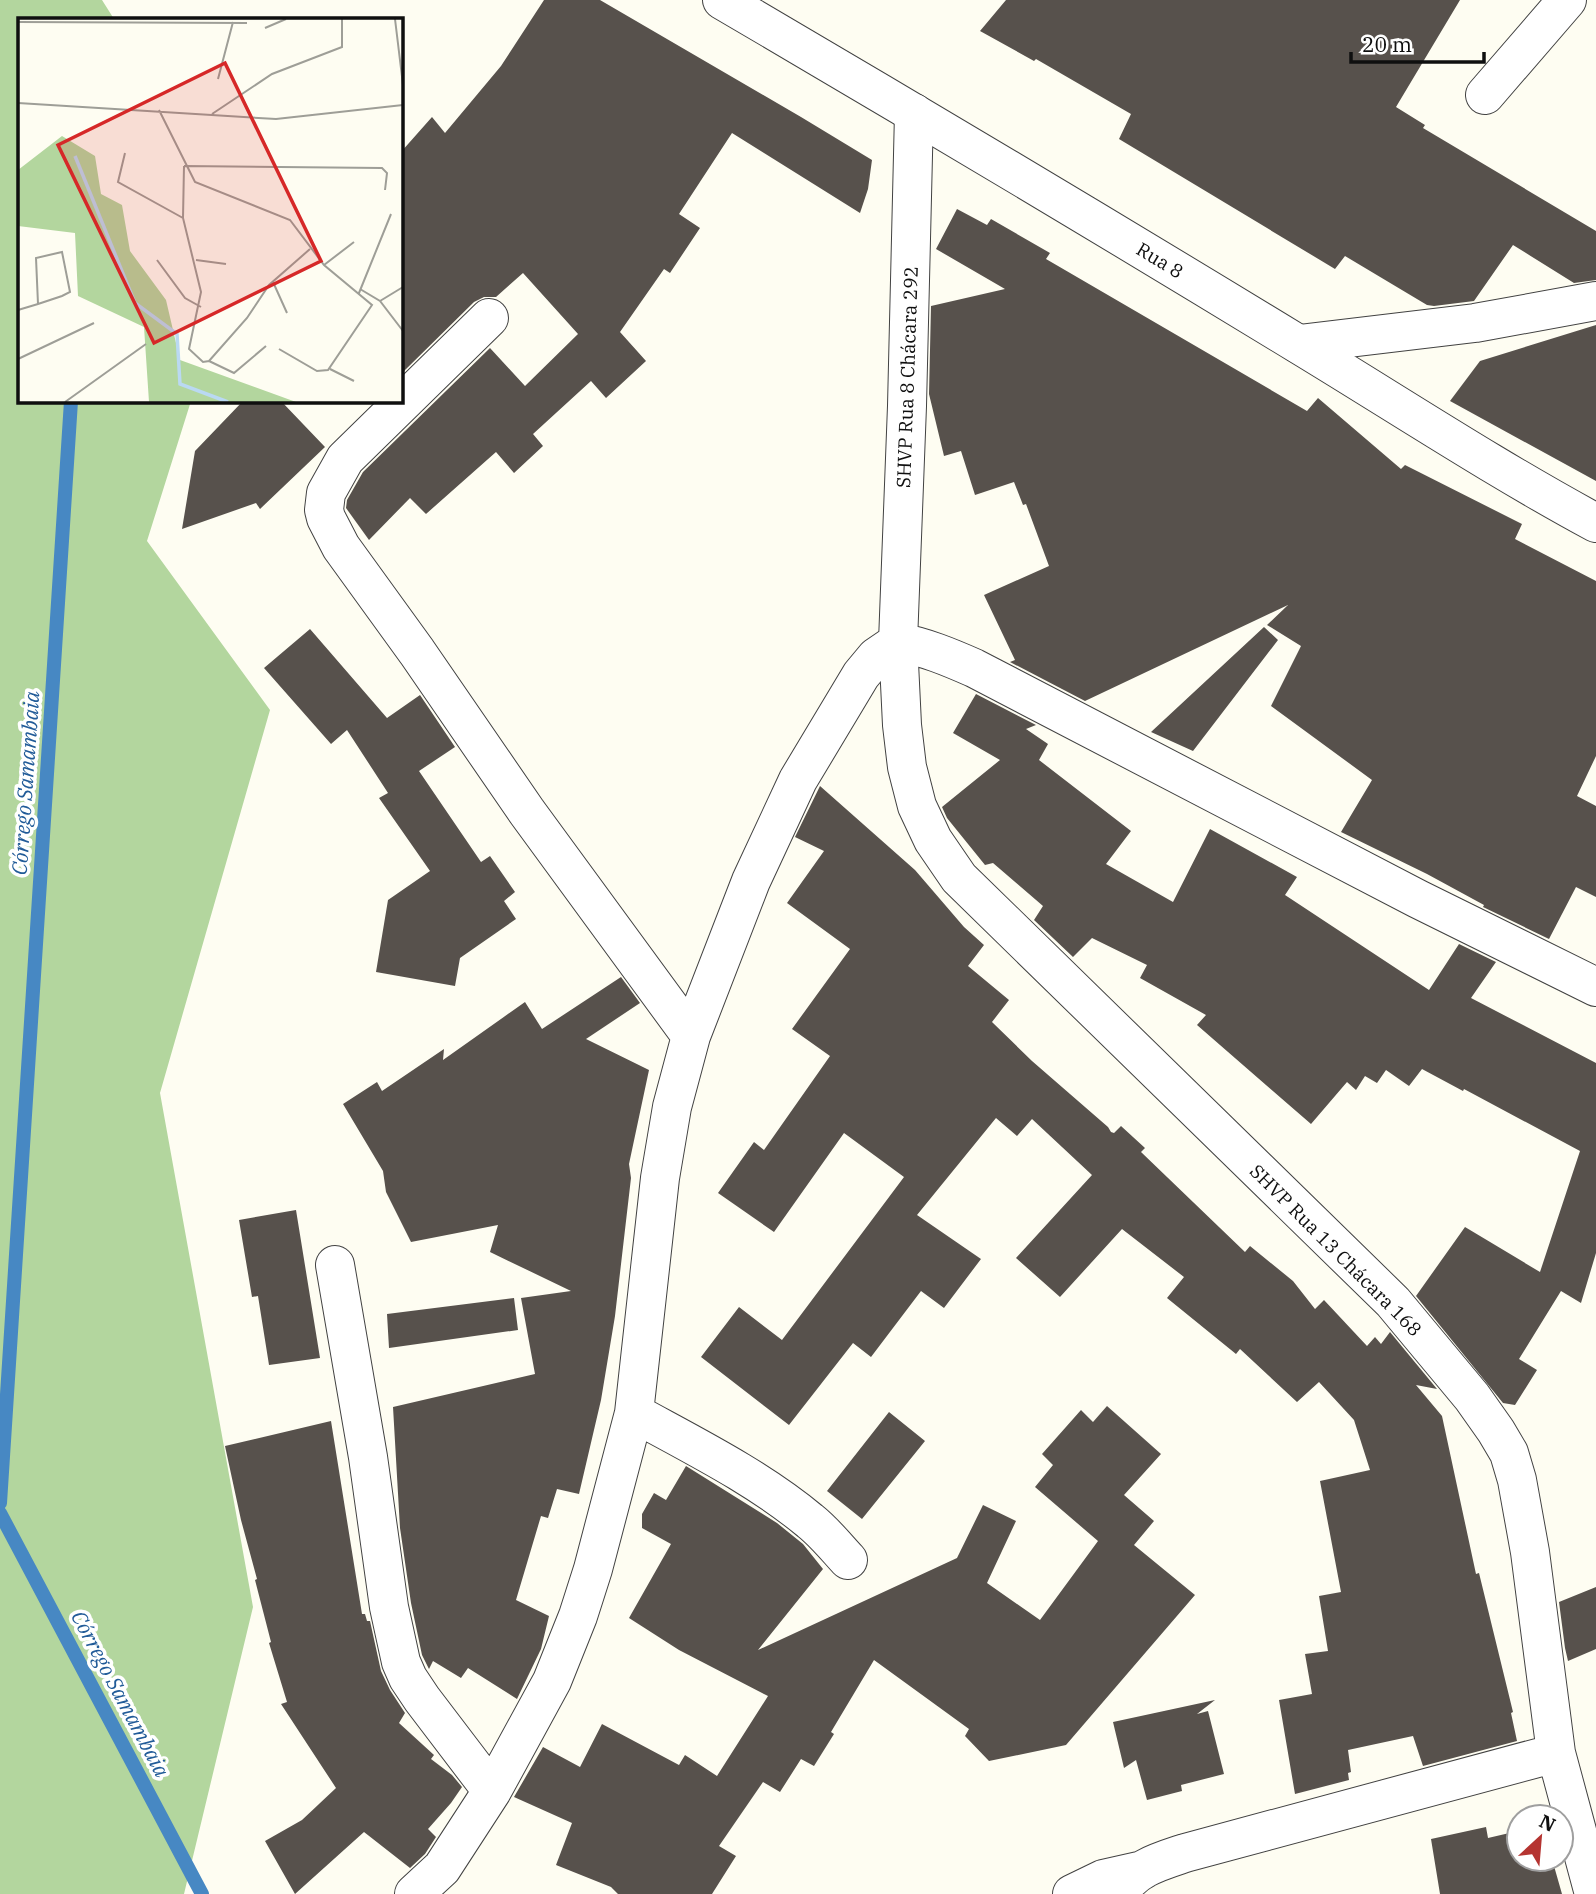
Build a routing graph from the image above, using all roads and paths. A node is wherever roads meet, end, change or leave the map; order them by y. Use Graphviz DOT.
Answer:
graph roads {
  1 [pos="722,0"];
  2 [pos="1567,0"];
  3 [pos="1485,95"];
  4 [pos="914,113"];
  5 [pos="1596,301"];
  6 [pos="489,318"];
  7 [pos="1299,344"];
  8 [pos="1596,523"];
  9 [pos="898,642"];
  10 [pos="1596,988"];
  11 [pos="691,1036"];
  12 [pos="1133,1049"];
  13 [pos="335,1265"];
  14 [pos="634,1413"];
  15 [pos="848,1560"];
  16 [pos="1556,1753"];
  17 [pos="492,1791"];
  18 [pos="1131,1882"];
  19 [pos="414,1894"];
  20 [pos="1072,1894"];
  21 [pos="1594,1894"];
  1 -- 4 [label="street, Rua 8"];
  2 -- 3 [label="street"];
  4 -- 7 [label="street, Rua 8"];
  4 -- 9 [label="street, SHVP Rua 8 Chácara 292"];
  5 -- 7 [label="street"];
  6 -- 11 [label="street"];
  7 -- 8 [label="street, Rua 8"];
  9 -- 10 [label="street"];
  9 -- 11 [label="street"];
  9 -- 12 [label="street, SHVP Rua 8 Chácara 292"];
  11 -- 14 [label="street"];
  12 -- 16 [label="street, SHVP Rua 13 Chácara 168"];
  13 -- 17 [label="street"];
  14 -- 15 [label="street"];
  14 -- 17 [label="street"];
  16 -- 18 [label="street"];
  16 -- 21 [label="street, SHVP Rua 13 Chácara 168"];
  17 -- 19 [label="street"];
  18 -- 20 [label="street"];
}
